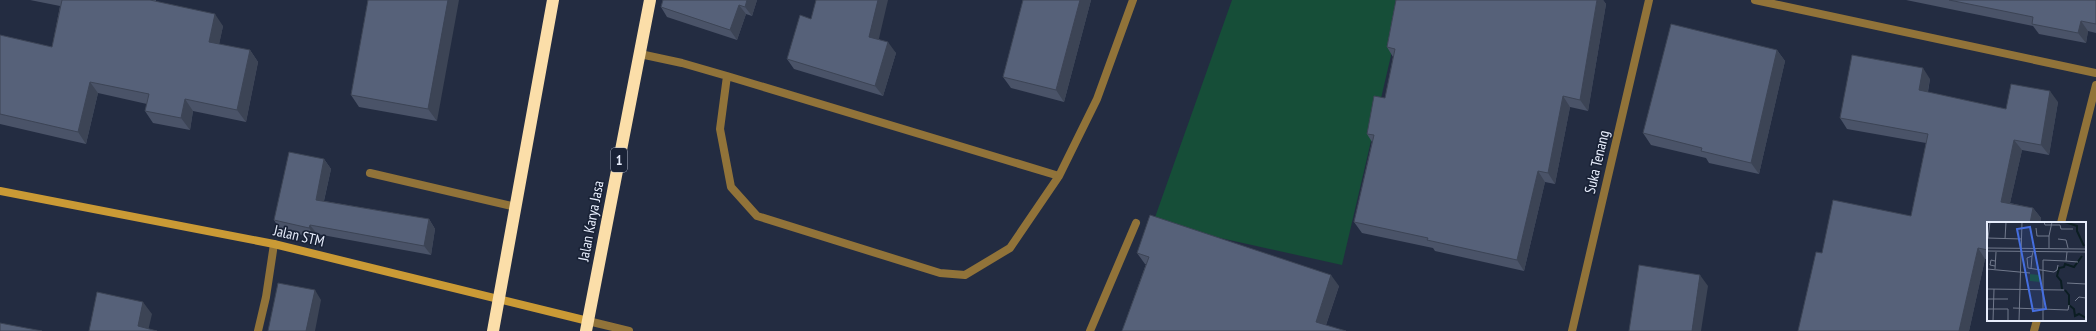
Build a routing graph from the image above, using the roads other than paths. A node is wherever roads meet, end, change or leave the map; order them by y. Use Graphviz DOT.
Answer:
graph roads {
  1 [pos="553,0"];
  2 [pos="650,0"];
  3 [pos="1133,0"];
  4 [pos="1649,0"];
  5 [pos="1755,0"];
  6 [pos="640,54"];
  7 [pos="2096,73"];
  8 [pos="727,76"];
  9 [pos="2096,85"];
  10 [pos="370,173"];
  11 [pos="1059,176"];
  12 [pos="0,191"];
  13 [pos="516,207"];
  14 [pos="2061,222"];
  15 [pos="1136,223"];
  16 [pos="274,244"];
  17 [pos="499,300"];
  18 [pos="2037,321"];
  19 [pos="587,326"];
  20 [pos="258,331"];
  21 [pos="493,331"];
  22 [pos="629,331"];
  23 [pos="1090,331"];
  24 [pos="1572,331"];
  25 [pos="2034,331"];
  1 -- 13 [label="highway"];
  2 -- 6 [label="highway, Jalan Karya Jasa / 1"];
  3 -- 11 [label="street"];
  4 -- 24 [label="street, Suka Tenang"];
  5 -- 7 [label="street"];
  6 -- 8 [label="street"];
  6 -- 19 [label="highway, Jalan Karya Jasa / 1"];
  8 -- 11 [label="street"];
  8 -- 11 [label="street"];
  9 -- 14 [label="street"];
  10 -- 13 [label="street"];
  12 -- 16 [label="street, Jalan STM"];
  13 -- 17 [label="highway"];
  15 -- 23 [label="street"];
  16 -- 17 [label="street, Jalan STM"];
  16 -- 20 [label="street"];
  17 -- 19 [label="street, Jalan STM"];
  17 -- 21 [label="highway"];
  18 -- 25 [label="street"];
  19 -- 22 [label="street"];
}
